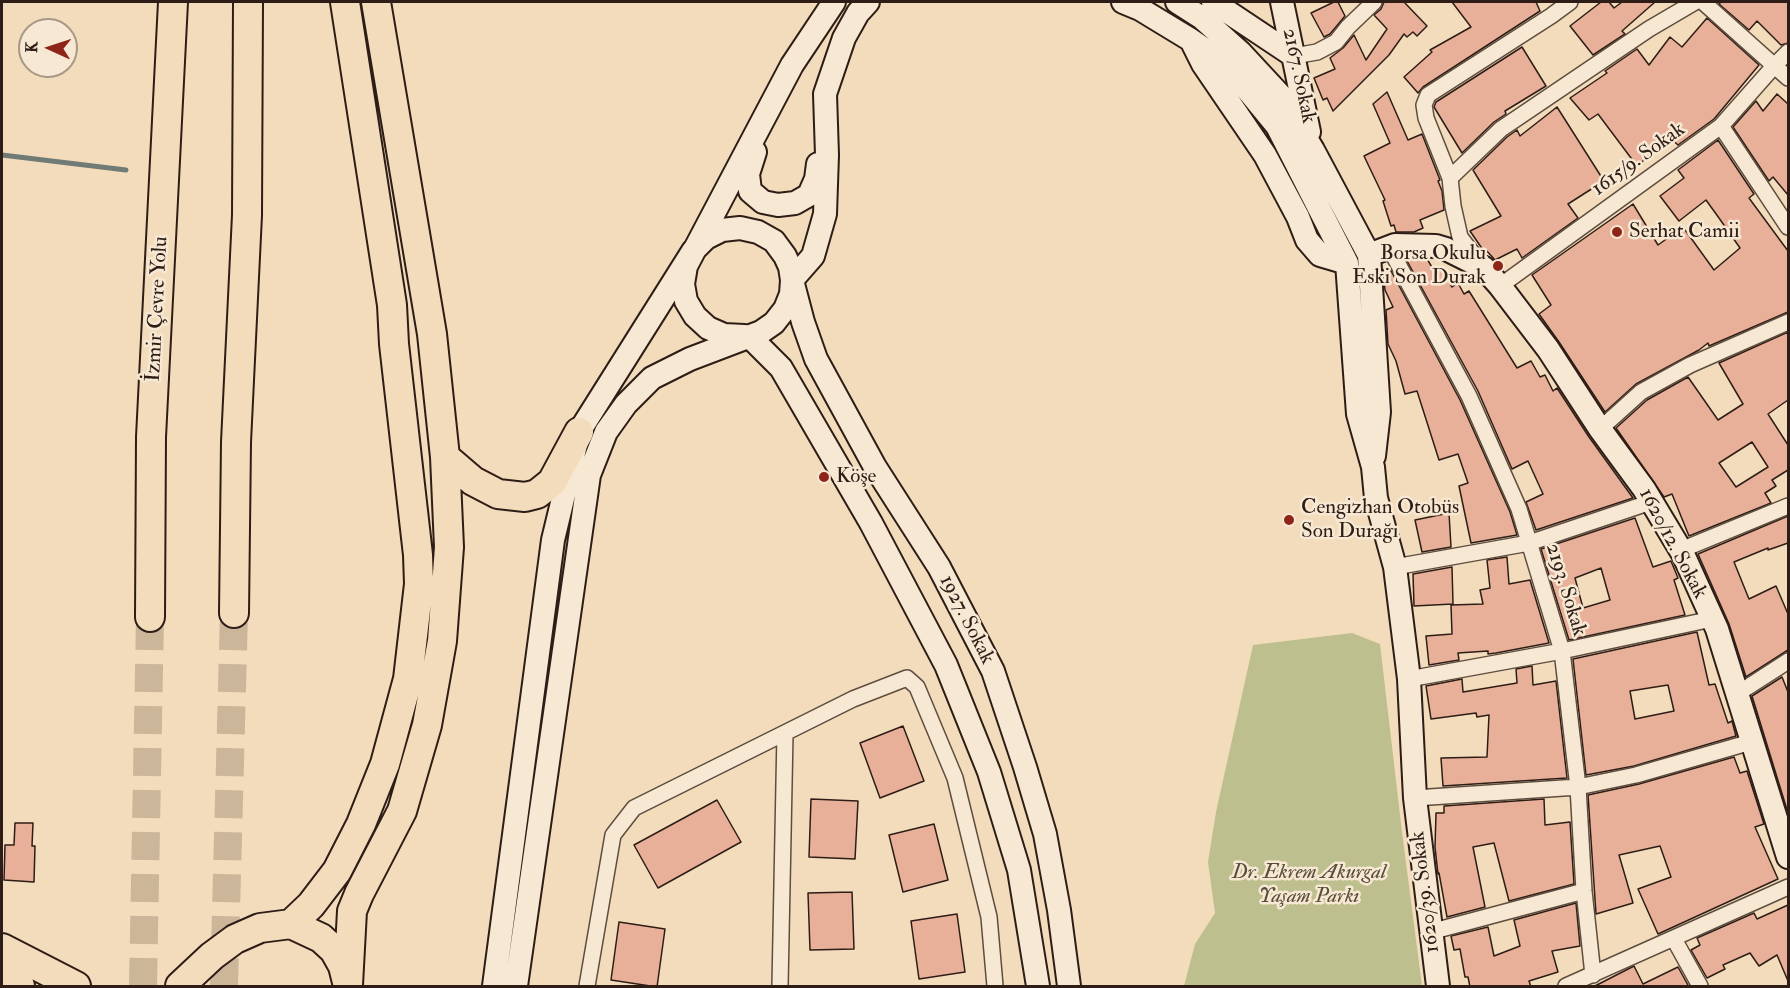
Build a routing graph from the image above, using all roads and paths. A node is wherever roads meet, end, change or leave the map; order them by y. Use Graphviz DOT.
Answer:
graph roads {
  1 [pos="173,2"];
  2 [pos="248,2"];
  3 [pos="345,2"];
  4 [pos="376,2"];
  5 [pos="834,2"];
  6 [pos="868,2"];
  7 [pos="1123,2"];
  8 [pos="1177,2"];
  9 [pos="1214,2"];
  10 [pos="1282,2"];
  11 [pos="1374,2"];
  12 [pos="1570,2"];
  13 [pos="1695,2"];
  14 [pos="1703,2"];
  15 [pos="1788,52"];
  16 [pos="1294,56"];
  17 [pos="1775,65"];
  18 [pos="1788,78"];
  19 [pos="825,94"];
  20 [pos="766,116"];
  21 [pos="1721,126"];
  22 [pos="1313,150"];
  23 [pos="1450,178"];
  24 [pos="1788,226"];
  25 [pos="693,251"];
  26 [pos="1379,251"];
  27 [pos="1347,263"];
  28 [pos="1484,268"];
  29 [pos="792,280"];
  30 [pos="1500,286"];
  31 [pos="1788,324"];
  32 [pos="749,336"];
  33 [pos="1600,429"];
  34 [pos="579,432"];
  35 [pos="445,457"];
  36 [pos="1373,467"];
  37 [pos="1651,502"];
  38 [pos="1788,506"];
  39 [pos="1529,543"];
  40 [pos="1681,550"];
  41 [pos="1395,567"];
  42 [pos="234,613"];
  43 [pos="150,617"];
  44 [pos="1712,619"];
  45 [pos="1562,651"];
  46 [pos="1788,661"];
  47 [pos="1409,680"];
  48 [pos="1737,694"];
  49 [pos="785,733"];
  50 [pos="1751,742"];
  51 [pos="1578,788"];
  52 [pos="1414,798"];
  53 [pos="1788,857"];
  54 [pos="1788,887"];
  55 [pos="1584,891"];
  56 [pos="291,924"];
  57 [pos="1430,932"];
  58 [pos="1674,939"];
  59 [pos="2,948"];
  60 [pos="1593,975"];
  61 [pos="2,976"];
  62 [pos="348,986"];
  63 [pos="20,987"];
  64 [pos="76,987"];
  65 [pos="180,987"];
  66 [pos="494,987"];
  67 [pos="516,987"];
  68 [pos="587,987"];
  69 [pos="780,987"];
  70 [pos="995,987"];
  71 [pos="1038,987"];
  72 [pos="1069,987"];
  73 [pos="1438,987"];
  74 [pos="1566,987"];
  75 [pos="1700,987"];
  1 -- 43 [label="highway, İzmir Çevre Yolu"];
  2 -- 42 [label="highway"];
  3 -- 56 [label="highway"];
  4 -- 35 [label="highway"];
  5 -- 20 [label="main road"];
  6 -- 19 [label="main road"];
  7 -- 27 [label="main road"];
  8 -- 22 [label="main road"];
  9 -- 16 [label="main road"];
  10 -- 16 [label="main road, 2167. Sokak"];
  11 -- 16 [label="street"];
  12 -- 23 [label="street, 1620/12. Sokak"];
  13 -- 23 [label="street"];
  14 -- 17 [label="street"];
  15 -- 17 [label="street, 1615/9. Sokak"];
  16 -- 22 [label="main road, 2167. Sokak"];
  17 -- 18 [label="street"];
  17 -- 21 [label="street, 1615/9. Sokak"];
  19 -- 20 [label="main road"];
  19 -- 29 [label="main road"];
  20 -- 25 [label="main road"];
  21 -- 24 [label="street"];
  21 -- 30 [label="street, 1615/9. Sokak"];
  22 -- 26 [label="main road"];
  23 -- 28 [label="street, 1620/12. Sokak"];
  25 -- 29 [label="main road"];
  25 -- 32 [label="main road"];
  25 -- 34 [label="main road"];
  26 -- 27 [label="street, 1620/12. Sokak"];
  26 -- 28 [label="main road, 1620/12. Sokak"];
  26 -- 36 [label="main road"];
  26 -- 39 [label="street, 2193. Sokak"];
  27 -- 36 [label="main road"];
  28 -- 30 [label="main road, 1620/12. Sokak"];
  29 -- 32 [label="main road"];
  29 -- 72 [label="main road, 1927. Sokak"];
  30 -- 33 [label="main road, 1620/12. Sokak"];
  31 -- 33 [label="street"];
  32 -- 67 [label="main road"];
  32 -- 71 [label="main road, 1927. Sokak"];
  33 -- 37 [label="main road, 1620/12. Sokak"];
  34 -- 35 [label="highway"];
  34 -- 66 [label="main road"];
  35 -- 62 [label="highway"];
  36 -- 41 [label="main road, 1620/39. Sokak"];
  37 -- 39 [label="street"];
  37 -- 40 [label="main road, 1620/12. Sokak"];
  38 -- 40 [label="street"];
  39 -- 41 [label="street"];
  39 -- 45 [label="street, 2193. Sokak"];
  40 -- 44 [label="main road, 1620/12. Sokak"];
  41 -- 47 [label="main road, 1620/39. Sokak"];
  44 -- 45 [label="street"];
  44 -- 48 [label="main road, 1620/12. Sokak"];
  45 -- 47 [label="street"];
  45 -- 51 [label="street, 2193. Sokak"];
  46 -- 48 [label="street"];
  47 -- 52 [label="main road, 1620/39. Sokak"];
  48 -- 50 [label="main road, 1620/12. Sokak"];
  49 -- 68 [label="street"];
  49 -- 69 [label="street"];
  49 -- 70 [label="street"];
  50 -- 51 [label="street"];
  50 -- 53 [label="main road, 1620/12. Sokak"];
  51 -- 52 [label="street"];
  51 -- 55 [label="street, 2193. Sokak"];
  52 -- 57 [label="main road, 1620/39. Sokak"];
  54 -- 58 [label="street"];
  55 -- 57 [label="street"];
  55 -- 60 [label="street, 2193. Sokak"];
  56 -- 62 [label="highway"];
  56 -- 65 [label="highway"];
  57 -- 73 [label="main road, 1620/39. Sokak"];
  58 -- 60 [label="street"];
  58 -- 75 [label="street"];
  59 -- 64 [label="highway"];
  60 -- 74 [label="street"];
  61 -- 63 [label="highway"];
}
